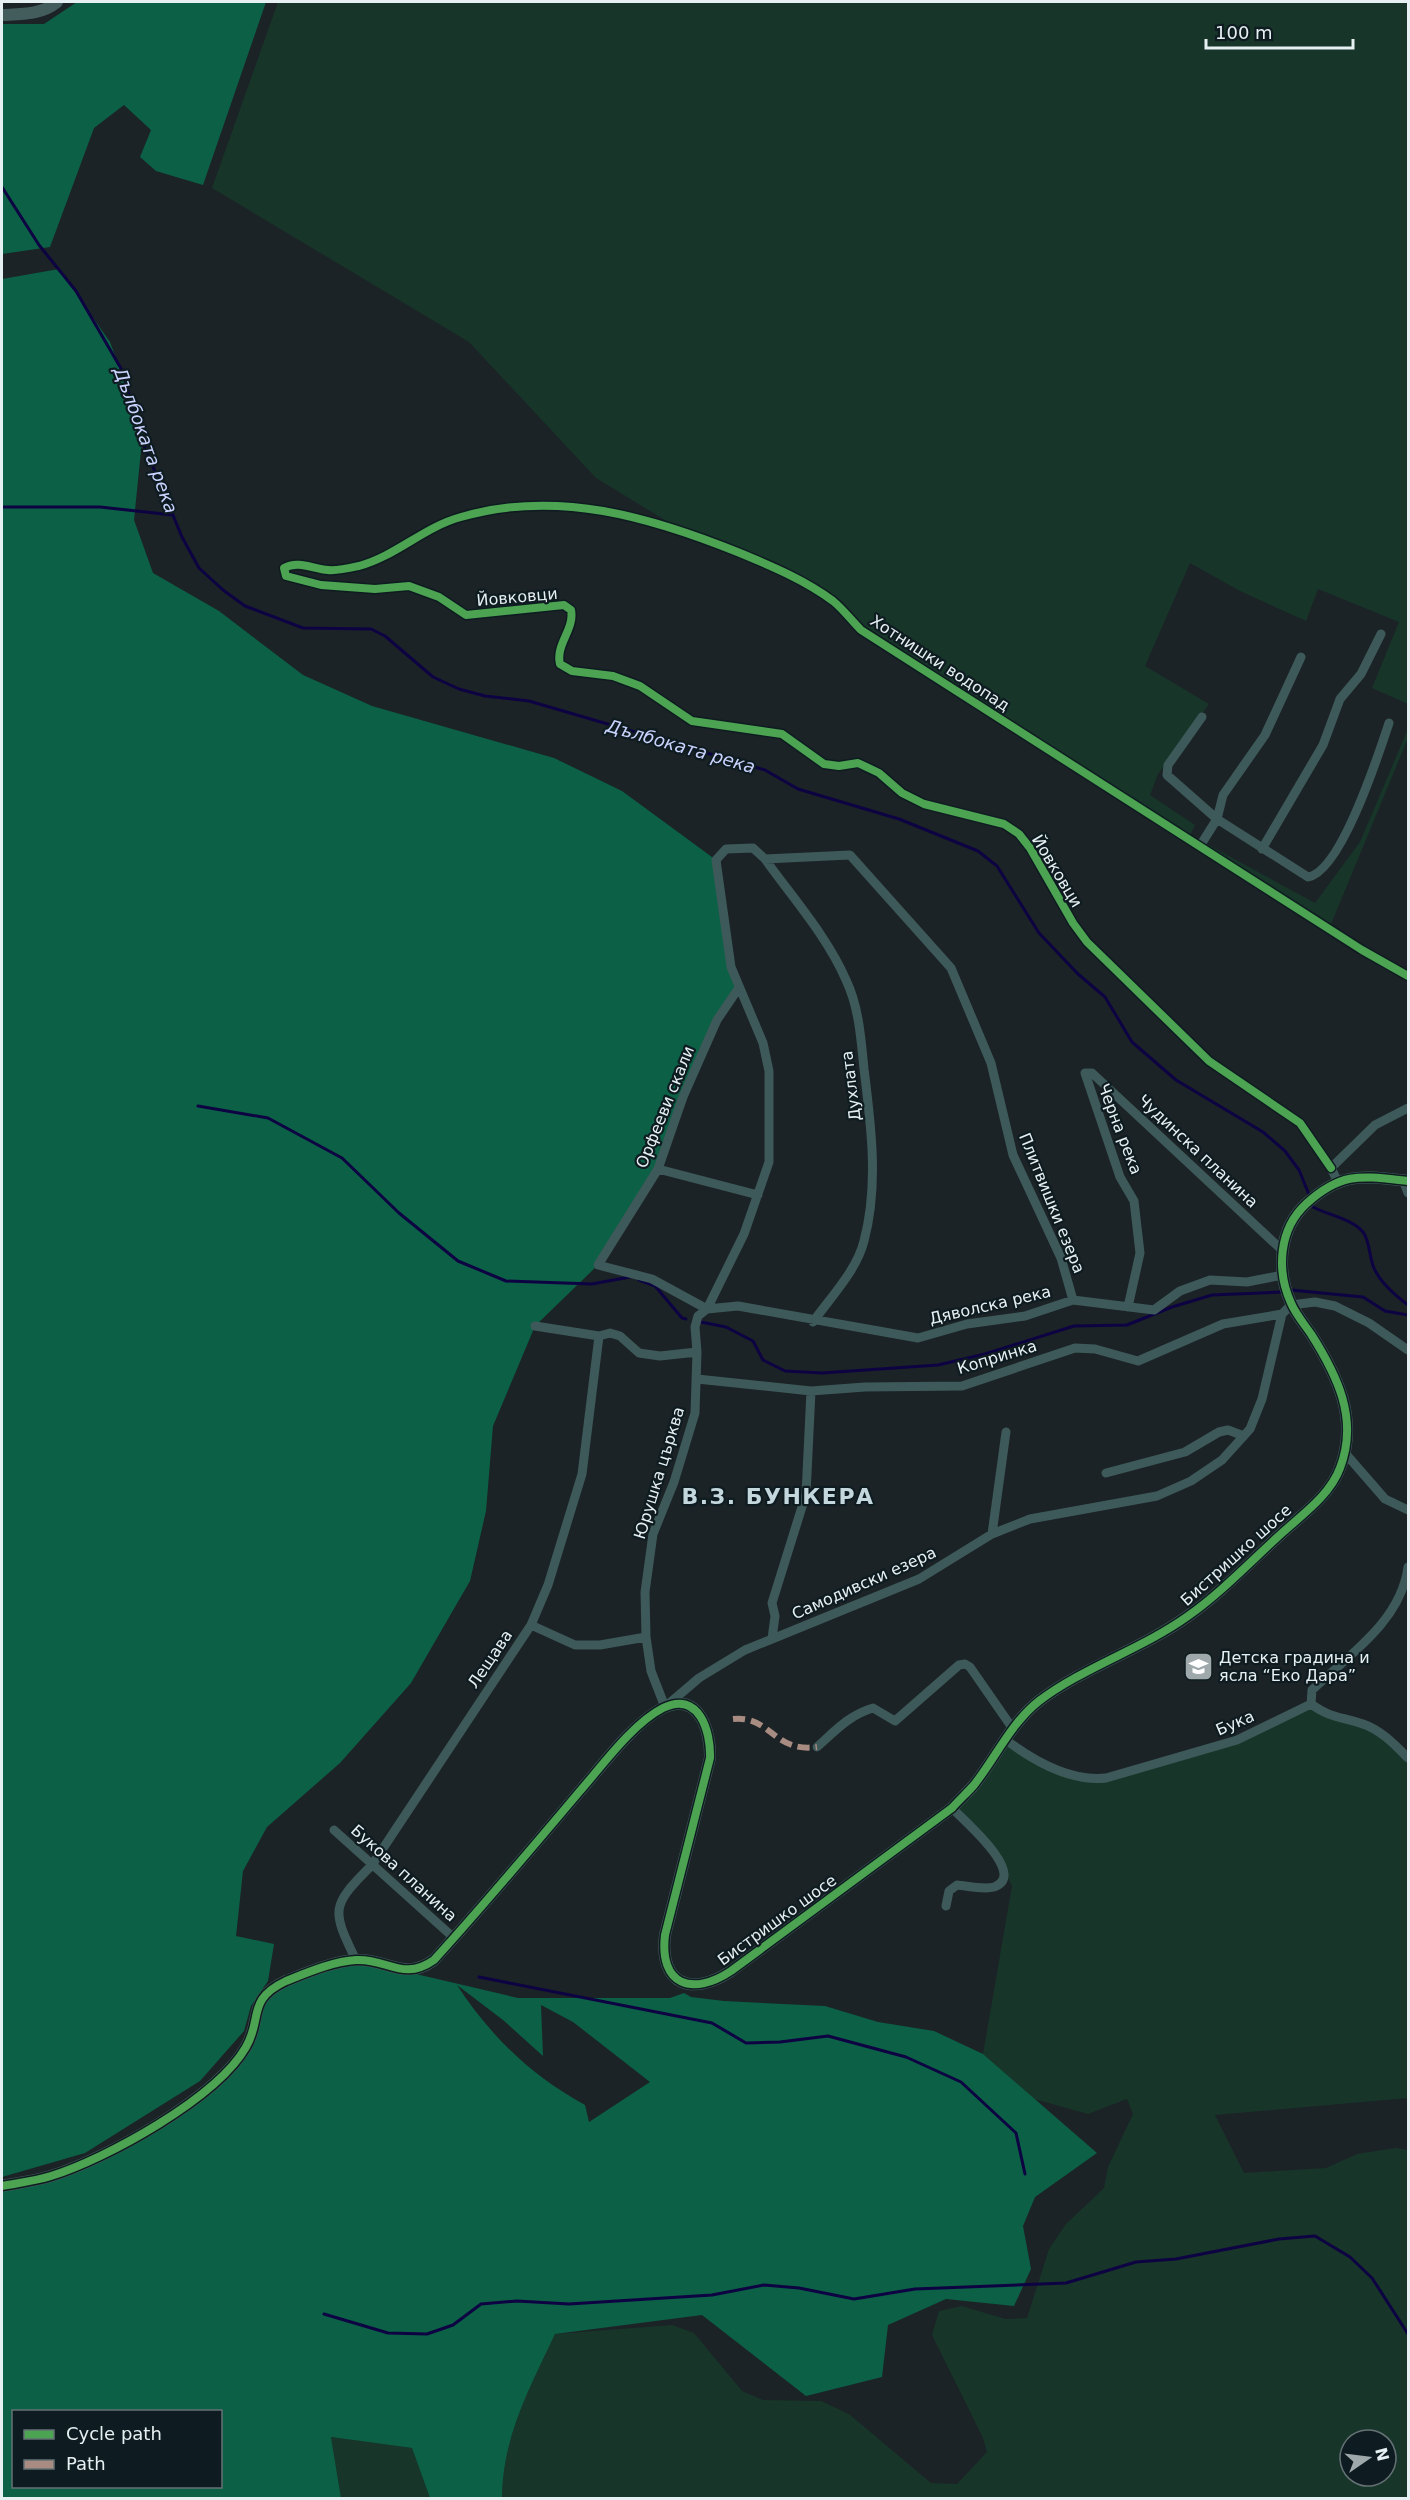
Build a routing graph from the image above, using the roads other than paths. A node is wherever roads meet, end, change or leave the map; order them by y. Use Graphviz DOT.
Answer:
graph roads {
  1 [pos="57,2"];
  2 [pos="2,15"];
  3 [pos="284,568"];
  4 [pos="1381,634"];
  5 [pos="1300,657"];
  6 [pos="1202,717"];
  7 [pos="1389,723"];
  8 [pos="1217,819"];
  9 [pos="1200,846"];
  10 [pos="1262,849"];
  11 [pos="765,859"];
  12 [pos="1408,976"];
  13 [pos="738,989"];
  14 [pos="1092,1073"];
  15 [pos="1408,1108"];
  16 [pos="1331,1168"];
  17 [pos="658,1169"];
  18 [pos="1336,1180"];
  19 [pos="1406,1180"];
  20 [pos="1408,1193"];
  21 [pos="758,1195"];
  22 [pos="1283,1251"];
  23 [pos="1283,1275"];
  24 [pos="1073,1300"];
  25 [pos="1291,1305"];
  26 [pos="1128,1307"];
  27 [pos="707,1309"];
  28 [pos="1282,1314"];
  29 [pos="813,1322"];
  30 [pos="535,1326"];
  31 [pos="599,1336"];
  32 [pos="1408,1350"];
  33 [pos="698,1352"];
  34 [pos="697,1379"];
  35 [pos="811,1391"];
  36 [pos="1006,1432"];
  37 [pos="1244,1436"];
  38 [pos="1345,1453"];
  39 [pos="1106,1473"];
  40 [pos="1408,1510"];
  41 [pos="992,1534"];
  42 [pos="1408,1567"];
  43 [pos="531,1625"];
  44 [pos="646,1637"];
  45 [pos="772,1639"];
  46 [pos="1311,1704"];
  47 [pos="665,1707"];
  48 [pos="1009,1734"];
  49 [pos="817,1748"];
  50 [pos="1408,1758"];
  51 [pos="952,1808"];
  52 [pos="334,1830"];
  53 [pos="372,1865"];
  54 [pos="946,1906"];
  55 [pos="454,1938"];
  56 [pos="356,1960"];
  57 [pos="2,2186"];
  1 -- 2 [label="street"];
  3 -- 9 [label="street, Хотнишки водопад"];
  3 -- 16 [label="street, Йовковци"];
  4 -- 10 [label="street"];
  5 -- 8 [label="street"];
  6 -- 8 [label="street"];
  7 -- 10 [label="street"];
  8 -- 9 [label="street"];
  8 -- 10 [label="street"];
  9 -- 12 [label="street, Хотнишки водопад"];
  11 -- 13 [label="street, Юрушка църква"];
  11 -- 24 [label="street, Плитвишки езера"];
  11 -- 29 [label="street, Духлата"];
  13 -- 17 [label="street, Орфееви скали"];
  13 -- 21 [label="street, Юрушка църква"];
  14 -- 22 [label="street, Чудинска планина"];
  14 -- 26 [label="street, Черна река"];
  15 -- 16 [label="street"];
  16 -- 18 [label="street"];
  17 -- 21 [label="street"];
  17 -- 27 [label="street, Орфееви скали"];
  18 -- 19 [label="street"];
  18 -- 22 [label="street, Бистришко шосе"];
  19 -- 20 [label="street"];
  21 -- 27 [label="street, Юрушка църква"];
  22 -- 23 [label="street, Бистришко шосе"];
  23 -- 25 [label="street, Бистришко шосе"];
  23 -- 26 [label="street, Дяволска река"];
  24 -- 26 [label="street, Дяволска река"];
  24 -- 29 [label="street, Дяволска река"];
  25 -- 28 [label="street"];
  25 -- 32 [label="street"];
  25 -- 38 [label="street, Бистришко шосе"];
  27 -- 29 [label="street, Дяволска река"];
  27 -- 33 [label="street, Юрушка църква"];
  28 -- 35 [label="street, Копринка"];
  28 -- 37 [label="street, Самодивски езера"];
  30 -- 31 [label="street"];
  31 -- 33 [label="street"];
  31 -- 43 [label="street, Лещава"];
  33 -- 34 [label="street, Юрушка църква"];
  34 -- 35 [label="street, Копринка"];
  34 -- 44 [label="street, Юрушка църква"];
  35 -- 45 [label="street"];
  36 -- 41 [label="street"];
  37 -- 39 [label="street"];
  37 -- 41 [label="street, Самодивски езера"];
  38 -- 40 [label="street"];
  38 -- 48 [label="street, Бистришко шосе"];
  41 -- 45 [label="street, Самодивски езера"];
  42 -- 46 [label="street"];
  43 -- 44 [label="street"];
  43 -- 53 [label="street, Лещава"];
  44 -- 47 [label="street, Юрушка църква"];
  45 -- 47 [label="street, Самодивски езера"];
  46 -- 48 [label="street, Бука"];
  46 -- 50 [label="street"];
  47 -- 51 [label="street, Бистришко шосе"];
  47 -- 55 [label="street"];
  48 -- 49 [label="street"];
  48 -- 51 [label="street, Бистришко шосе"];
  51 -- 54 [label="street"];
  52 -- 53 [label="street, Букова планина"];
  53 -- 55 [label="street, Букова планина"];
  53 -- 56 [label="street, Лещава"];
  55 -- 56 [label="street"];
  56 -- 57 [label="street"];
}
